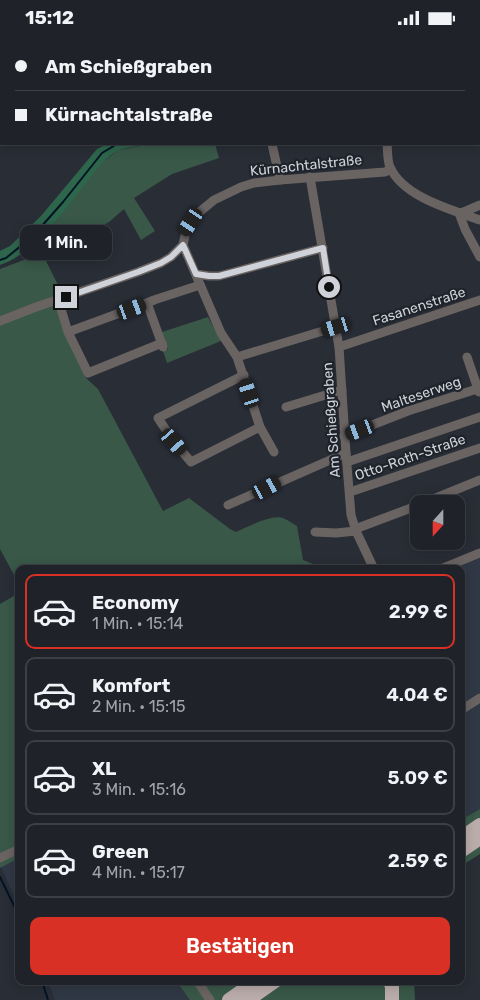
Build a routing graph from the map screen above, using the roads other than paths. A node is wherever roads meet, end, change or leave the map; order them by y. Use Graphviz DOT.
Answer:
graph roads {
  1 [pos="272,145"];
  2 [pos="388,145"];
  3 [pos="391,169"];
  4 [pos="310,177"];
  5 [pos="280,180"];
  6 [pos="479,208"];
  7 [pos="459,213"];
  8 [pos="480,220"];
  9 [pos="183,245"];
  10 [pos="323,248"];
  11 [pos="480,257"];
  12 [pos="196,274"];
  13 [pos="200,285"];
  14 [pos="58,299"];
  15 [pos="480,300"];
  16 [pos="147,303"];
  17 [pos="0,321"];
  18 [pos="336,327"];
  19 [pos="68,332"];
  20 [pos="339,347"];
  21 [pos="237,357"];
  22 [pos="467,357"];
  23 [pos="244,375"];
  24 [pos="342,390"];
  25 [pos="479,391"];
  26 [pos="286,407"];
  27 [pos="480,417"];
  28 [pos="260,427"];
  29 [pos="344,436"];
  30 [pos="480,448"];
  31 [pos="274,452"];
  32 [pos="346,458"];
  33 [pos="480,480"];
  34 [pos="350,493"];
  35 [pos="442,495"];
  36 [pos="228,505"];
  37 [pos="410,508"];
  38 [pos="355,530"];
  39 [pos="315,532"];
  40 [pos="480,553"];
  41 [pos="372,565"];
  42 [pos="451,565"];
  43 [pos="480,698"];
  44 [pos="465,707"];
  45 [pos="480,825"];
  46 [pos="465,835"];
  47 [pos="480,838"];
  48 [pos="465,848"];
  49 [pos="15,851"];
  50 [pos="0,858"];
  51 [pos="200,985"];
  52 [pos="250,985"];
  53 [pos="269,985"];
  54 [pos="391,985"];
  55 [pos="400,985"];
  56 [pos="208,997"];
  57 [pos="229,1000"];
  58 [pos="248,1000"];
  59 [pos="392,1000"];
  60 [pos="402,1000"];
  1 -- 5 [label="street"];
  2 -- 3 [label="street"];
  3 -- 4 [label="street, Kürnachtalstraße"];
  3 -- 7 [label="street"];
  4 -- 5 [label="street, Kürnachtalstraße"];
  4 -- 10 [label="street, Am Schießgraben"];
  5 -- 9 [label="street, Kürnachtalstraße"];
  6 -- 7 [label="street"];
  7 -- 8 [label="street"];
  7 -- 11 [label="street"];
  9 -- 12 [label="street"];
  9 -- 14 [label="street"];
  10 -- 12 [label="street"];
  10 -- 18 [label="street, Am Schießgraben"];
  12 -- 13 [label="street"];
  13 -- 16 [label="street"];
  13 -- 21 [label="street"];
  14 -- 17 [label="street"];
  14 -- 19 [label="street"];
  15 -- 20 [label="street, Fasanenstraße"];
  16 -- 19 [label="street"];
  16 -- 19 [label="street"];
  18 -- 20 [label="street, Am Schießgraben"];
  18 -- 21 [label="street"];
  20 -- 24 [label="street, Am Schießgraben"];
  21 -- 23 [label="street"];
  22 -- 25 [label="street, Malteserweg"];
  23 -- 28 [label="street"];
  23 -- 28 [label="street"];
  24 -- 26 [label="street"];
  24 -- 29 [label="street, Am Schießgraben"];
  25 -- 29 [label="street, Malteserweg"];
  27 -- 32 [label="street"];
  28 -- 31 [label="street"];
  29 -- 32 [label="street, Am Schießgraben"];
  30 -- 34 [label="street, Otto-Roth-Straße"];
  32 -- 34 [label="street, Am Schießgraben"];
  32 -- 36 [label="street"];
  33 -- 35 [label="street"];
  34 -- 38 [label="street, Am Schießgraben"];
  37 -- 38 [label="street"];
  38 -- 39 [label="street"];
  38 -- 41 [label="street, Am Schießgraben"];
  40 -- 42 [label="street"];
  43 -- 44 [label="street"];
  45 -- 46 [label="highway"];
  47 -- 48 [label="highway"];
  49 -- 50 [label="street"];
  51 -- 56 [label="street"];
  52 -- 57 [label="highway"];
  53 -- 58 [label="highway"];
  54 -- 59 [label="highway"];
  55 -- 60 [label="highway"];
}
